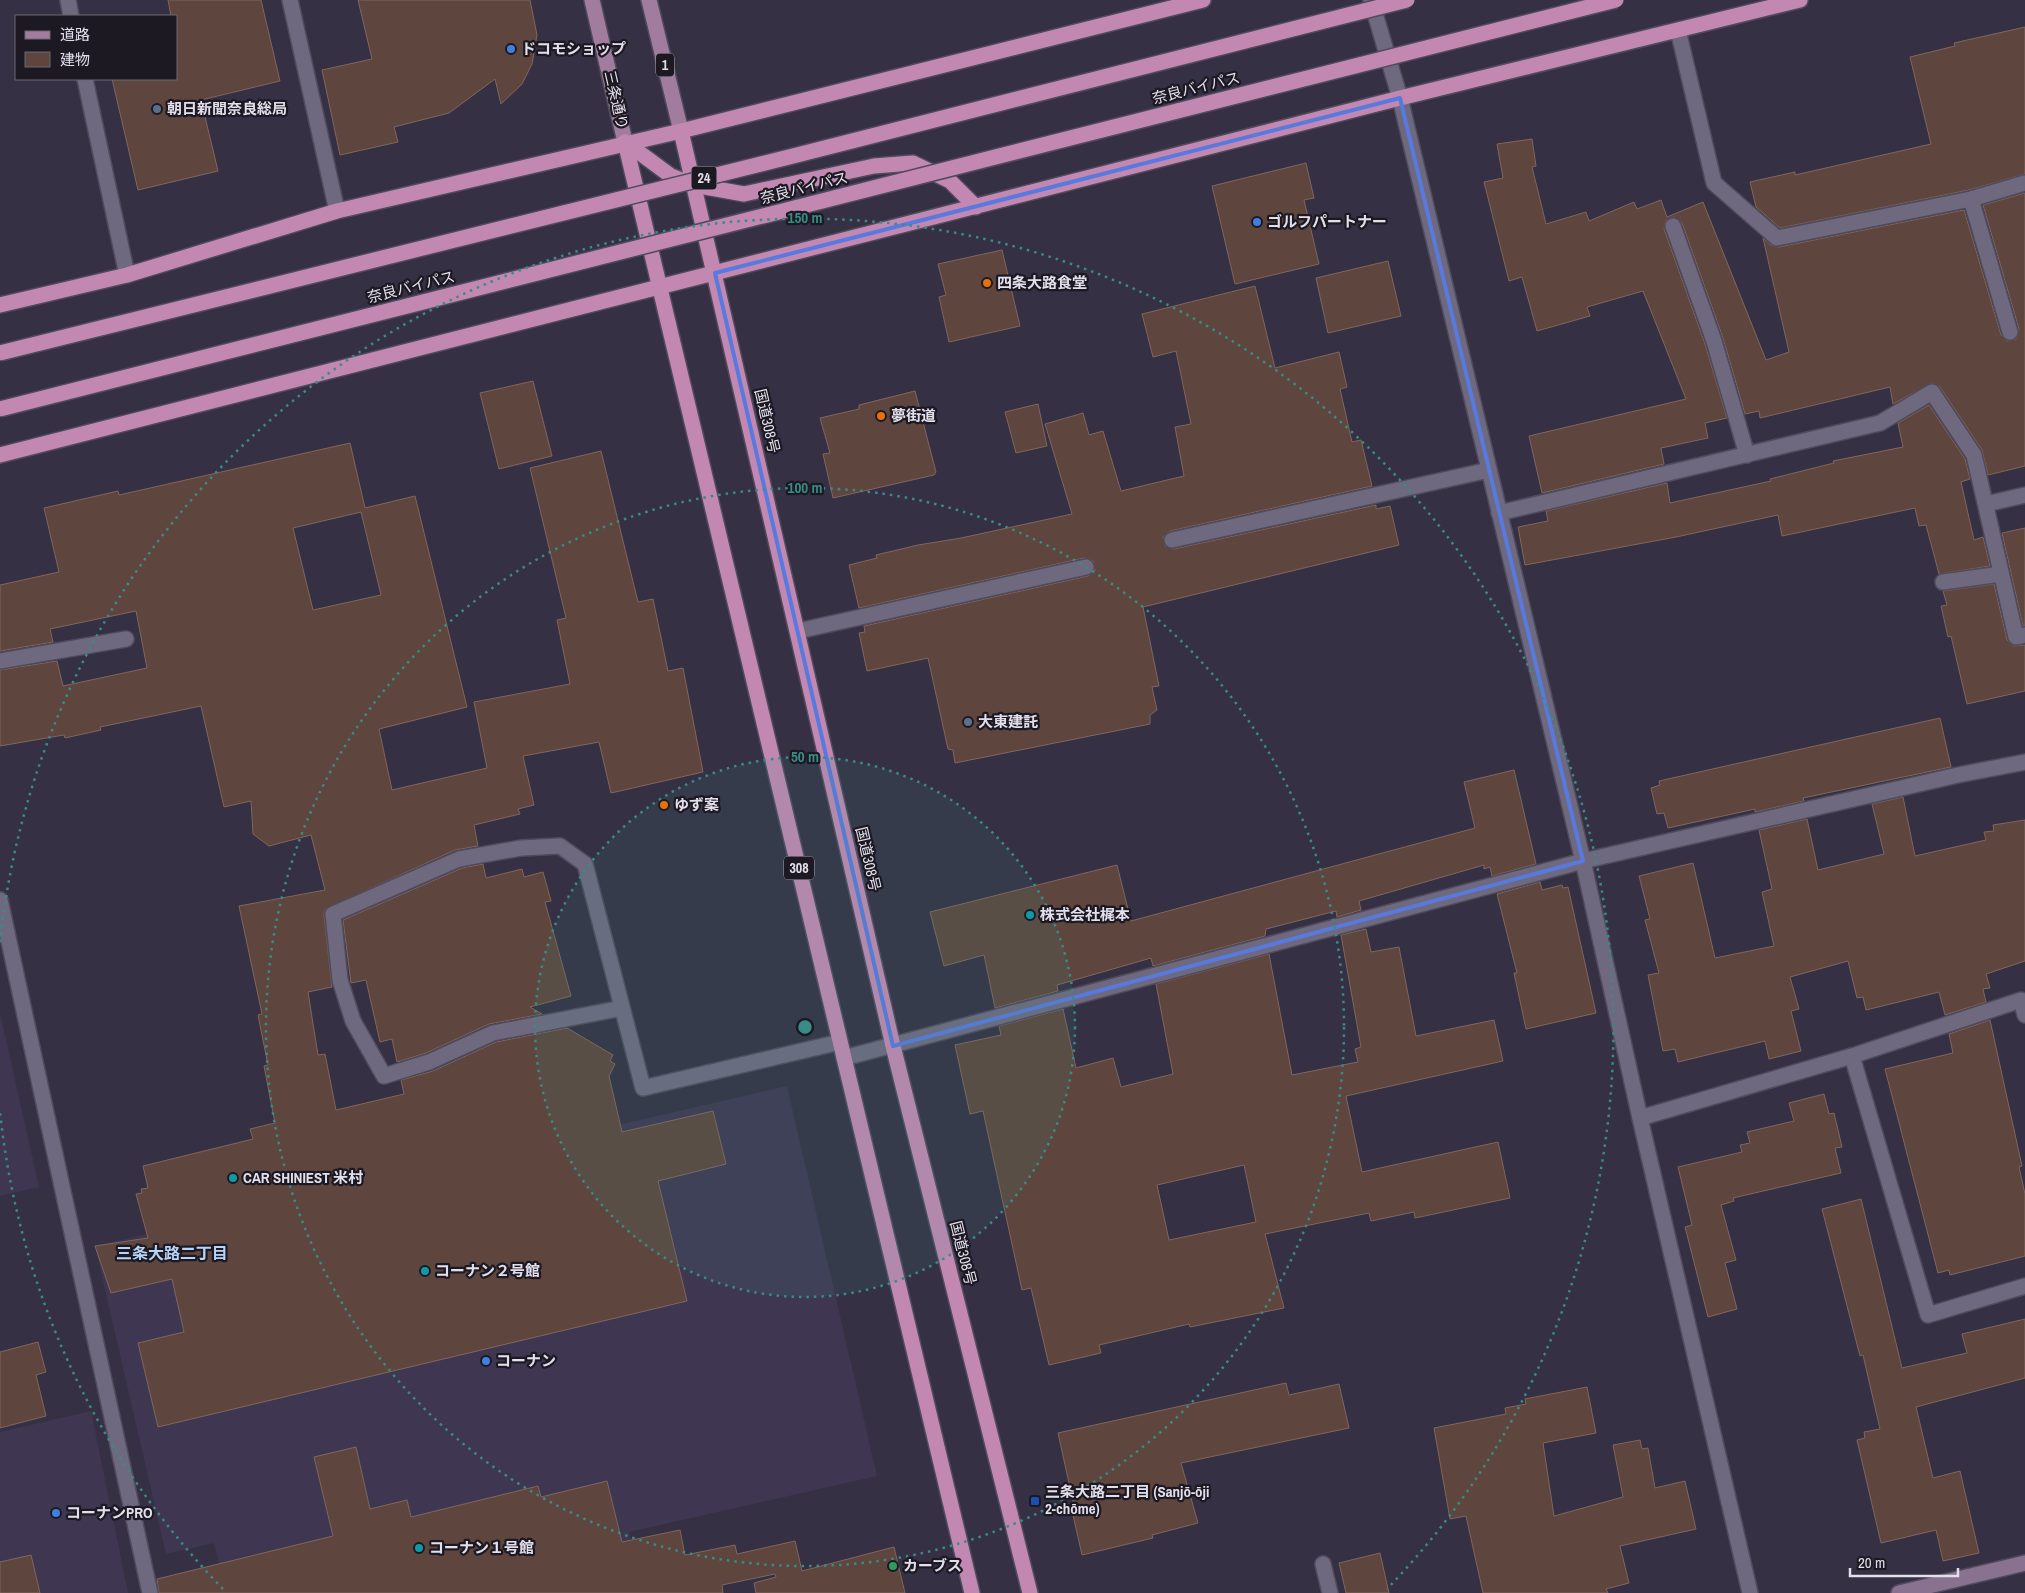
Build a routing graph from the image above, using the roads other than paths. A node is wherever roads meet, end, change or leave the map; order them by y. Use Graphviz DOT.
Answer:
graph roads {
  1 [pos="68,0"];
  2 [pos="290,0"];
  3 [pos="592,0"];
  4 [pos="649,0"];
  5 [pos="1203,0"];
  6 [pos="1371,0"];
  7 [pos="1407,0"];
  8 [pos="1616,0"];
  9 [pos="1800,0"];
  10 [pos="71,15"];
  11 [pos="1678,30"];
  12 [pos="85,80"];
  13 [pos="1400,98"];
  14 [pos="681,131"];
  15 [pos="625,142"];
  16 [pos="2025,183"];
  17 [pos="694,185"];
  18 [pos="1971,199"];
  19 [pos="976,207"];
  20 [pos="337,211"];
  21 [pos="1672,226"];
  22 [pos="715,273"];
  23 [pos="127,274"];
  24 [pos="660,286"];
  25 [pos="0,305"];
  26 [pos="2010,332"];
  27 [pos="0,353"];
  28 [pos="0,409"];
  29 [pos="0,456"];
  30 [pos="1747,456"];
  31 [pos="1489,470"];
  32 [pos="2025,495"];
  33 [pos="1986,504"];
  34 [pos="1499,513"];
  35 [pos="1172,540"];
  36 [pos="1086,567"];
  37 [pos="2002,574"];
  38 [pos="1942,582"];
  39 [pos="798,632"];
  40 [pos="2025,635"];
  41 [pos="126,640"];
  42 [pos="0,661"];
  43 [pos="2025,762"];
  44 [pos="1584,862"];
  45 [pos="0,900"];
  46 [pos="622,1008"];
  47 [pos="2025,1014"];
  48 [pos="840,1042"];
  49 [pos="893,1046"];
  50 [pos="1852,1056"];
  51 [pos="844,1058"];
  52 [pos="1640,1118"];
  53 [pos="2025,1286"];
  54 [pos="2025,1563"];
  55 [pos="1323,1564"];
  56 [pos="150,1593"];
  57 [pos="972,1593"];
  58 [pos="1030,1593"];
  59 [pos="1330,1593"];
  60 [pos="1750,1593"];
  61 [pos="1899,1593"];
  1 -- 10 [label="street"];
  2 -- 20 [label="street"];
  3 -- 15 [label="main road, 三条通り"];
  4 -- 14 [label="main road, 1"];
  5 -- 14 [label="highway"];
  6 -- 13 [label="street"];
  7 -- 27 [label="highway, 24, bridge"];
  8 -- 28 [label="highway, 奈良バイパス, bridge"];
  9 -- 11 [label="highway"];
  11 -- 13 [label="highway"];
  11 -- 18 [label="street"];
  12 -- 23 [label="street"];
  13 -- 19 [label="highway"];
  13 -- 31 [label="street"];
  14 -- 15 [label="highway"];
  14 -- 17 [label="highway, 国道308号"];
  15 -- 17 [label="highway"];
  15 -- 20 [label="highway"];
  15 -- 24 [label="highway, 308"];
  16 -- 18 [label="street"];
  17 -- 19 [label="highway"];
  17 -- 22 [label="highway, 国道308号"];
  18 -- 26 [label="street"];
  19 -- 22 [label="highway"];
  20 -- 23 [label="highway"];
  21 -- 30 [label="street"];
  22 -- 24 [label="highway"];
  22 -- 39 [label="highway, 国道308号"];
  23 -- 25 [label="highway"];
  24 -- 29 [label="highway"];
  24 -- 48 [label="highway, 308"];
  30 -- 33 [label="street"];
  30 -- 34 [label="street"];
  31 -- 34 [label="street"];
  31 -- 35 [label="street"];
  32 -- 33 [label="street"];
  33 -- 37 [label="street"];
  34 -- 44 [label="street"];
  36 -- 39 [label="street"];
  37 -- 38 [label="street"];
  37 -- 40 [label="street"];
  39 -- 49 [label="highway, 国道308号"];
  41 -- 42 [label="street"];
  43 -- 44 [label="street"];
  44 -- 49 [label="street"];
  44 -- 52 [label="street"];
  45 -- 56 [label="street"];
  46 -- 48 [label="street"];
  47 -- 50 [label="street"];
  48 -- 51 [label="highway, 308"];
  49 -- 51 [label="street"];
  49 -- 58 [label="highway, 国道308号"];
  50 -- 52 [label="street"];
  50 -- 53 [label="street"];
  51 -- 57 [label="highway, 308"];
  52 -- 60 [label="street"];
  54 -- 61 [label="street"];
  55 -- 59 [label="street"];
}
